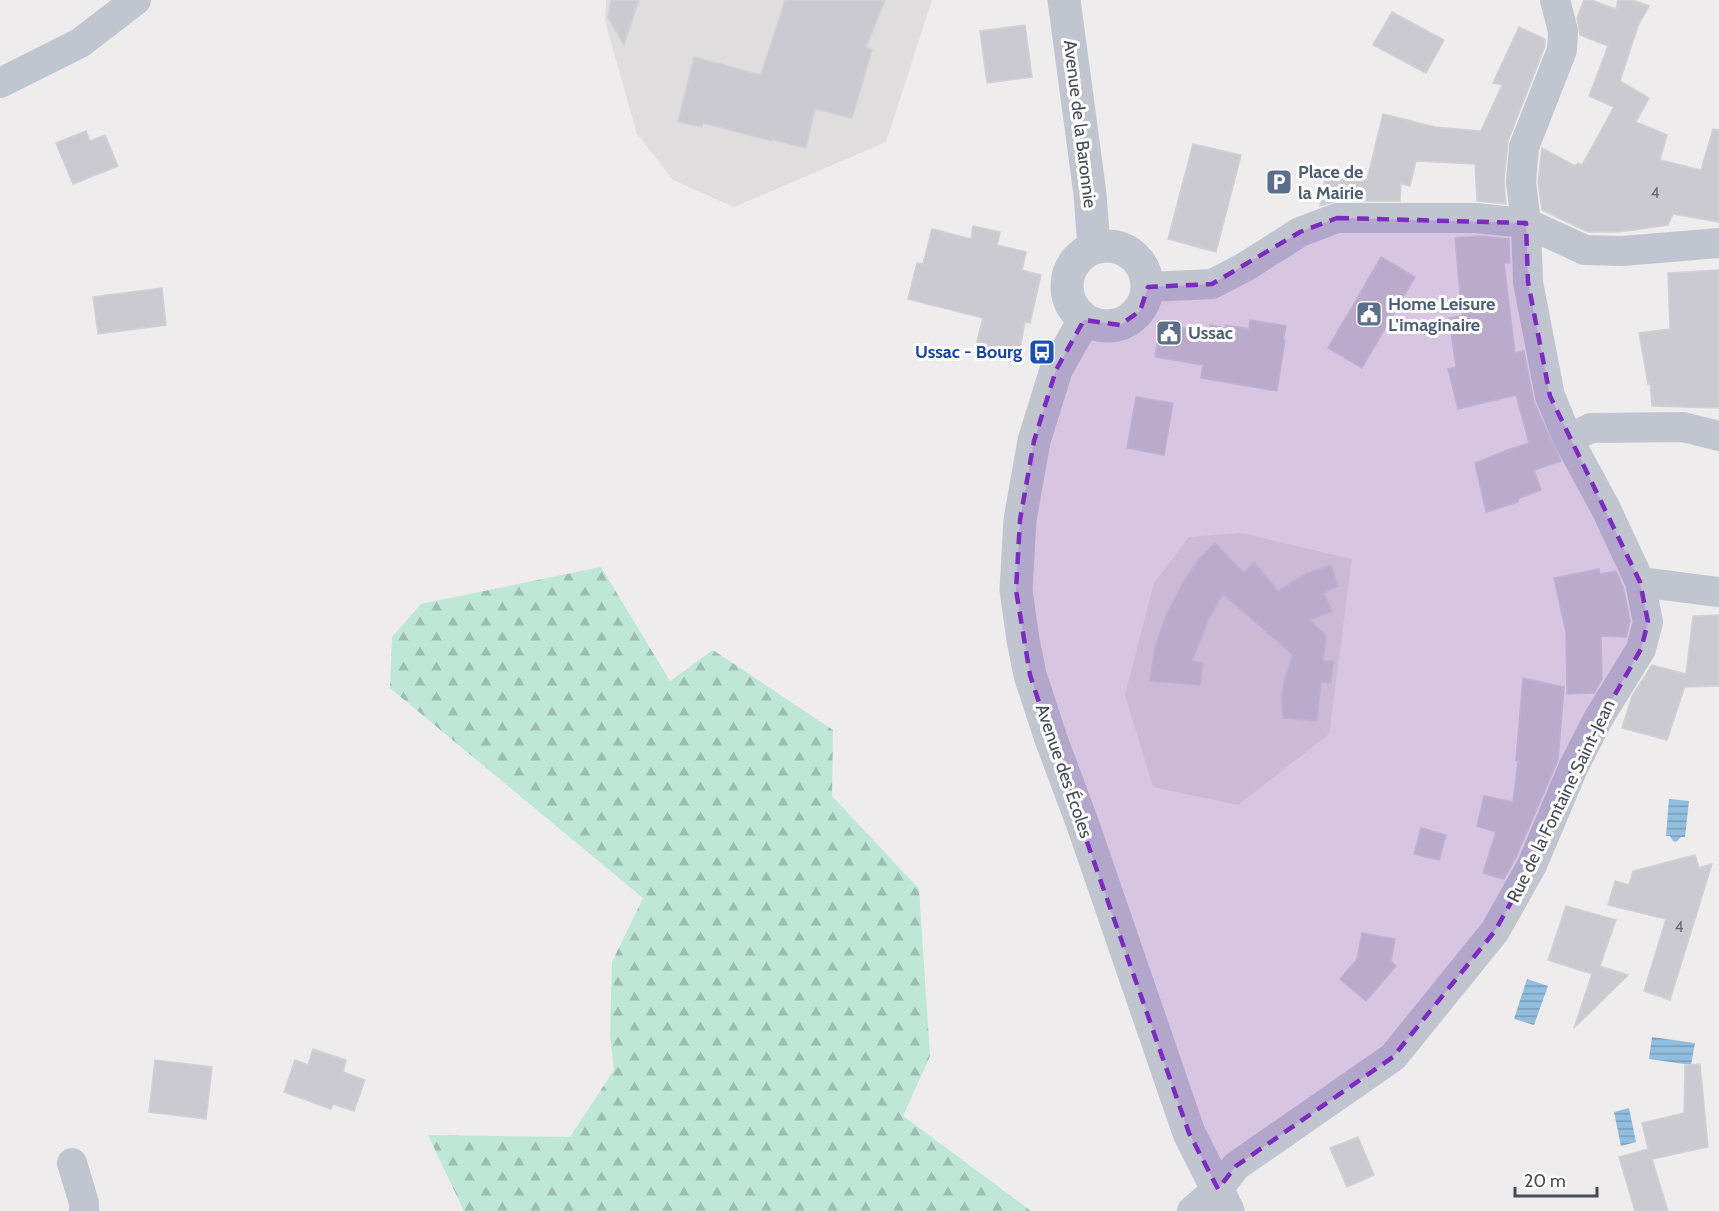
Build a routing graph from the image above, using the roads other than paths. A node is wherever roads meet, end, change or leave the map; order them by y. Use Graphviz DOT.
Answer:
graph roads {
  1 [pos="136,0"];
  2 [pos="1064,0"];
  3 [pos="1555,0"];
  4 [pos="0,83"];
  5 [pos="1526,223"];
  6 [pos="1719,243"];
  7 [pos="1094,248"];
  8 [pos="1148,287"];
  9 [pos="1084,320"];
  10 [pos="1719,436"];
  11 [pos="1568,439"];
  12 [pos="1640,582"];
  13 [pos="1719,592"];
  14 [pos="72,1163"];
  15 [pos="1223,1200"];
  16 [pos="84,1211"];
  17 [pos="1192,1211"];
  1 -- 4 [label="street"];
  2 -- 7 [label="street, Avenue de la Baronnie"];
  3 -- 5 [label="street, Rue de la Fontaine Saint-Jean"];
  5 -- 6 [label="street"];
  5 -- 8 [label="street"];
  5 -- 11 [label="street, Rue de la Fontaine Saint-Jean"];
  7 -- 8 [label="street"];
  7 -- 9 [label="street"];
  8 -- 9 [label="street"];
  9 -- 15 [label="street, Avenue des Écoles"];
  10 -- 11 [label="street"];
  11 -- 12 [label="street, Rue de la Fontaine Saint-Jean"];
  12 -- 13 [label="street"];
  12 -- 15 [label="street, Rue de la Fontaine Saint-Jean"];
  14 -- 16 [label="street"];
  15 -- 17 [label="street, Rue de la Fontaine Saint-Jean"];
}
